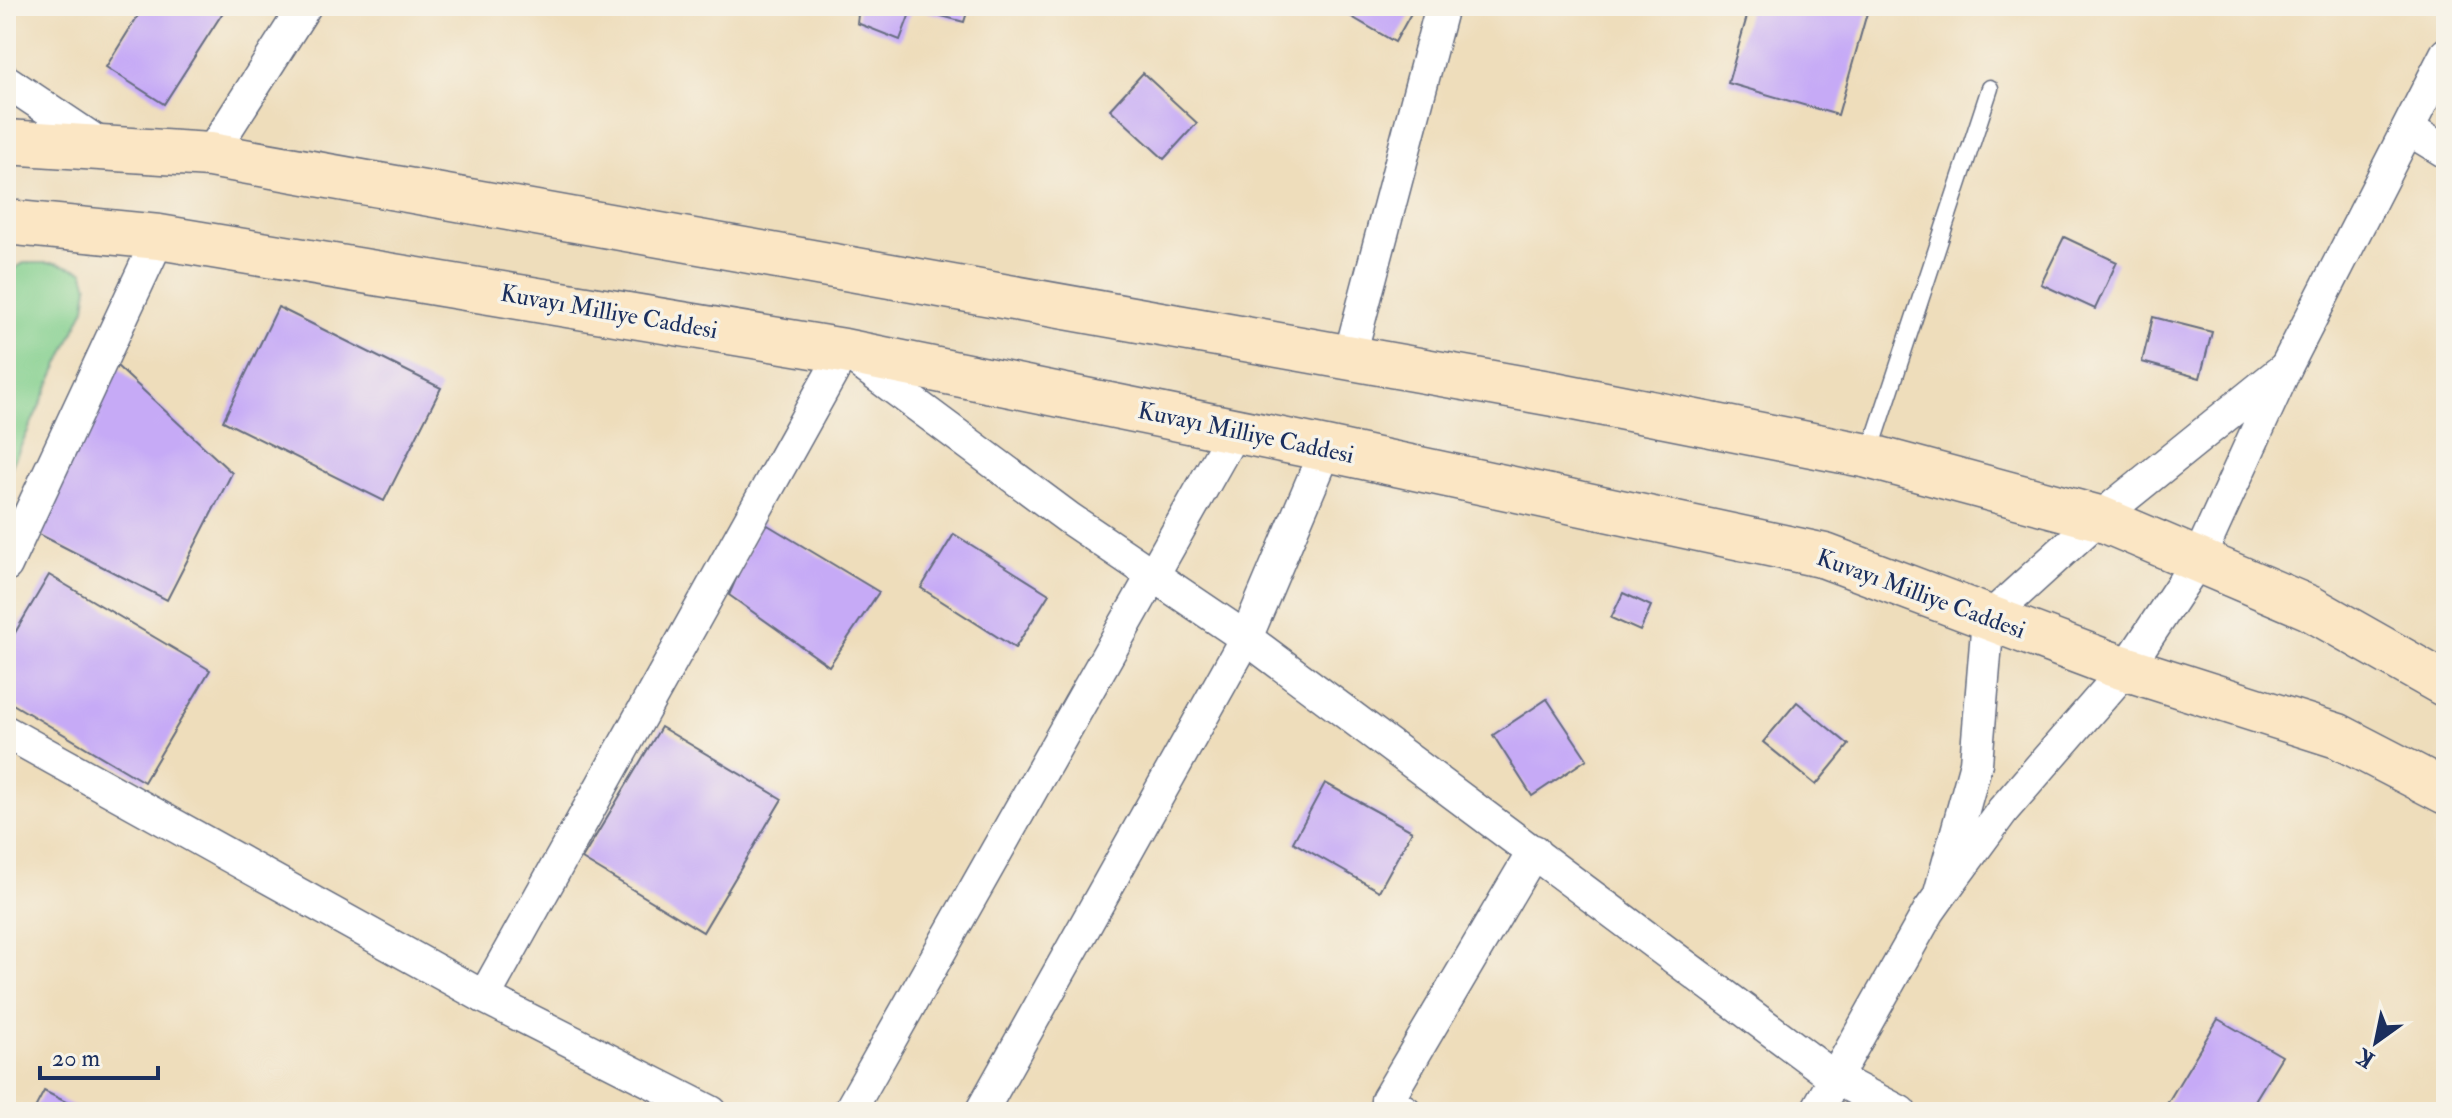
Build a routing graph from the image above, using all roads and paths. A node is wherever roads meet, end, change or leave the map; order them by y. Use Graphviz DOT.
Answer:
graph roads {
  1 [pos="305,6"];
  2 [pos="1442,6"];
  3 [pos="2446,54"];
  4 [pos="6,81"];
  5 [pos="1990,88"];
  6 [pos="2410,130"];
  7 [pos="6,142"];
  8 [pos="106,148"];
  9 [pos="2446,152"];
  10 [pos="210,155"];
  11 [pos="6,222"];
  12 [pos="159,237"];
  13 [pos="844,351"];
  14 [pos="1349,359"];
  15 [pos="2286,367"];
  16 [pos="1235,430"];
  17 [pos="1326,449"];
  18 [pos="1868,456"];
  19 [pos="2099,518"];
  20 [pos="2197,562"];
  21 [pos="6,565"];
  22 [pos="1152,575"];
  23 [pos="1988,619"];
  24 [pos="1246,638"];
  25 [pos="2126,669"];
  26 [pos="2443,678"];
  27 [pos="6,732"];
  28 [pos="2446,792"];
  29 [pos="1534,851"];
  30 [pos="1939,897"];
  31 [pos="484,997"];
  32 [pos="1835,1078"];
  33 [pos="691,1108"];
  34 [pos="849,1112"];
  35 [pos="981,1112"];
  36 [pos="1406,1112"];
  37 [pos="1816,1112"];
  38 [pos="1900,1112"];
  1 -- 10 [label="street"];
  2 -- 14 [label="street"];
  3 -- 6 [label="street"];
  4 -- 8 [label="street"];
  5 -- 18 [label="lane"];
  6 -- 9 [label="street"];
  6 -- 15 [label="street"];
  7 -- 8 [label="main road"];
  8 -- 10 [label="main road"];
  10 -- 14 [label="main road"];
  11 -- 12 [label="main road, Kuvayı Milliye Caddesi"];
  12 -- 13 [label="main road, Kuvayı Milliye Caddesi"];
  12 -- 21 [label="street"];
  13 -- 16 [label="main road, Kuvayı Milliye Caddesi"];
  13 -- 22 [label="street"];
  13 -- 31 [label="street"];
  14 -- 18 [label="main road"];
  15 -- 19 [label="street"];
  15 -- 20 [label="street"];
  16 -- 17 [label="main road, Kuvayı Milliye Caddesi"];
  16 -- 22 [label="street"];
  17 -- 23 [label="main road, Kuvayı Milliye Caddesi"];
  17 -- 24 [label="street"];
  18 -- 19 [label="main road"];
  19 -- 20 [label="main road"];
  19 -- 23 [label="street"];
  20 -- 25 [label="street"];
  20 -- 26 [label="main road"];
  22 -- 24 [label="street"];
  22 -- 34 [label="street"];
  23 -- 25 [label="main road, Kuvayı Milliye Caddesi"];
  23 -- 30 [label="street"];
  24 -- 29 [label="street"];
  24 -- 35 [label="street"];
  25 -- 28 [label="main road, Kuvayı Milliye Caddesi"];
  25 -- 30 [label="street"];
  27 -- 31 [label="street"];
  29 -- 32 [label="street"];
  29 -- 36 [label="street"];
  30 -- 32 [label="street"];
  31 -- 33 [label="street"];
  32 -- 37 [label="street"];
  32 -- 38 [label="street"];
}
